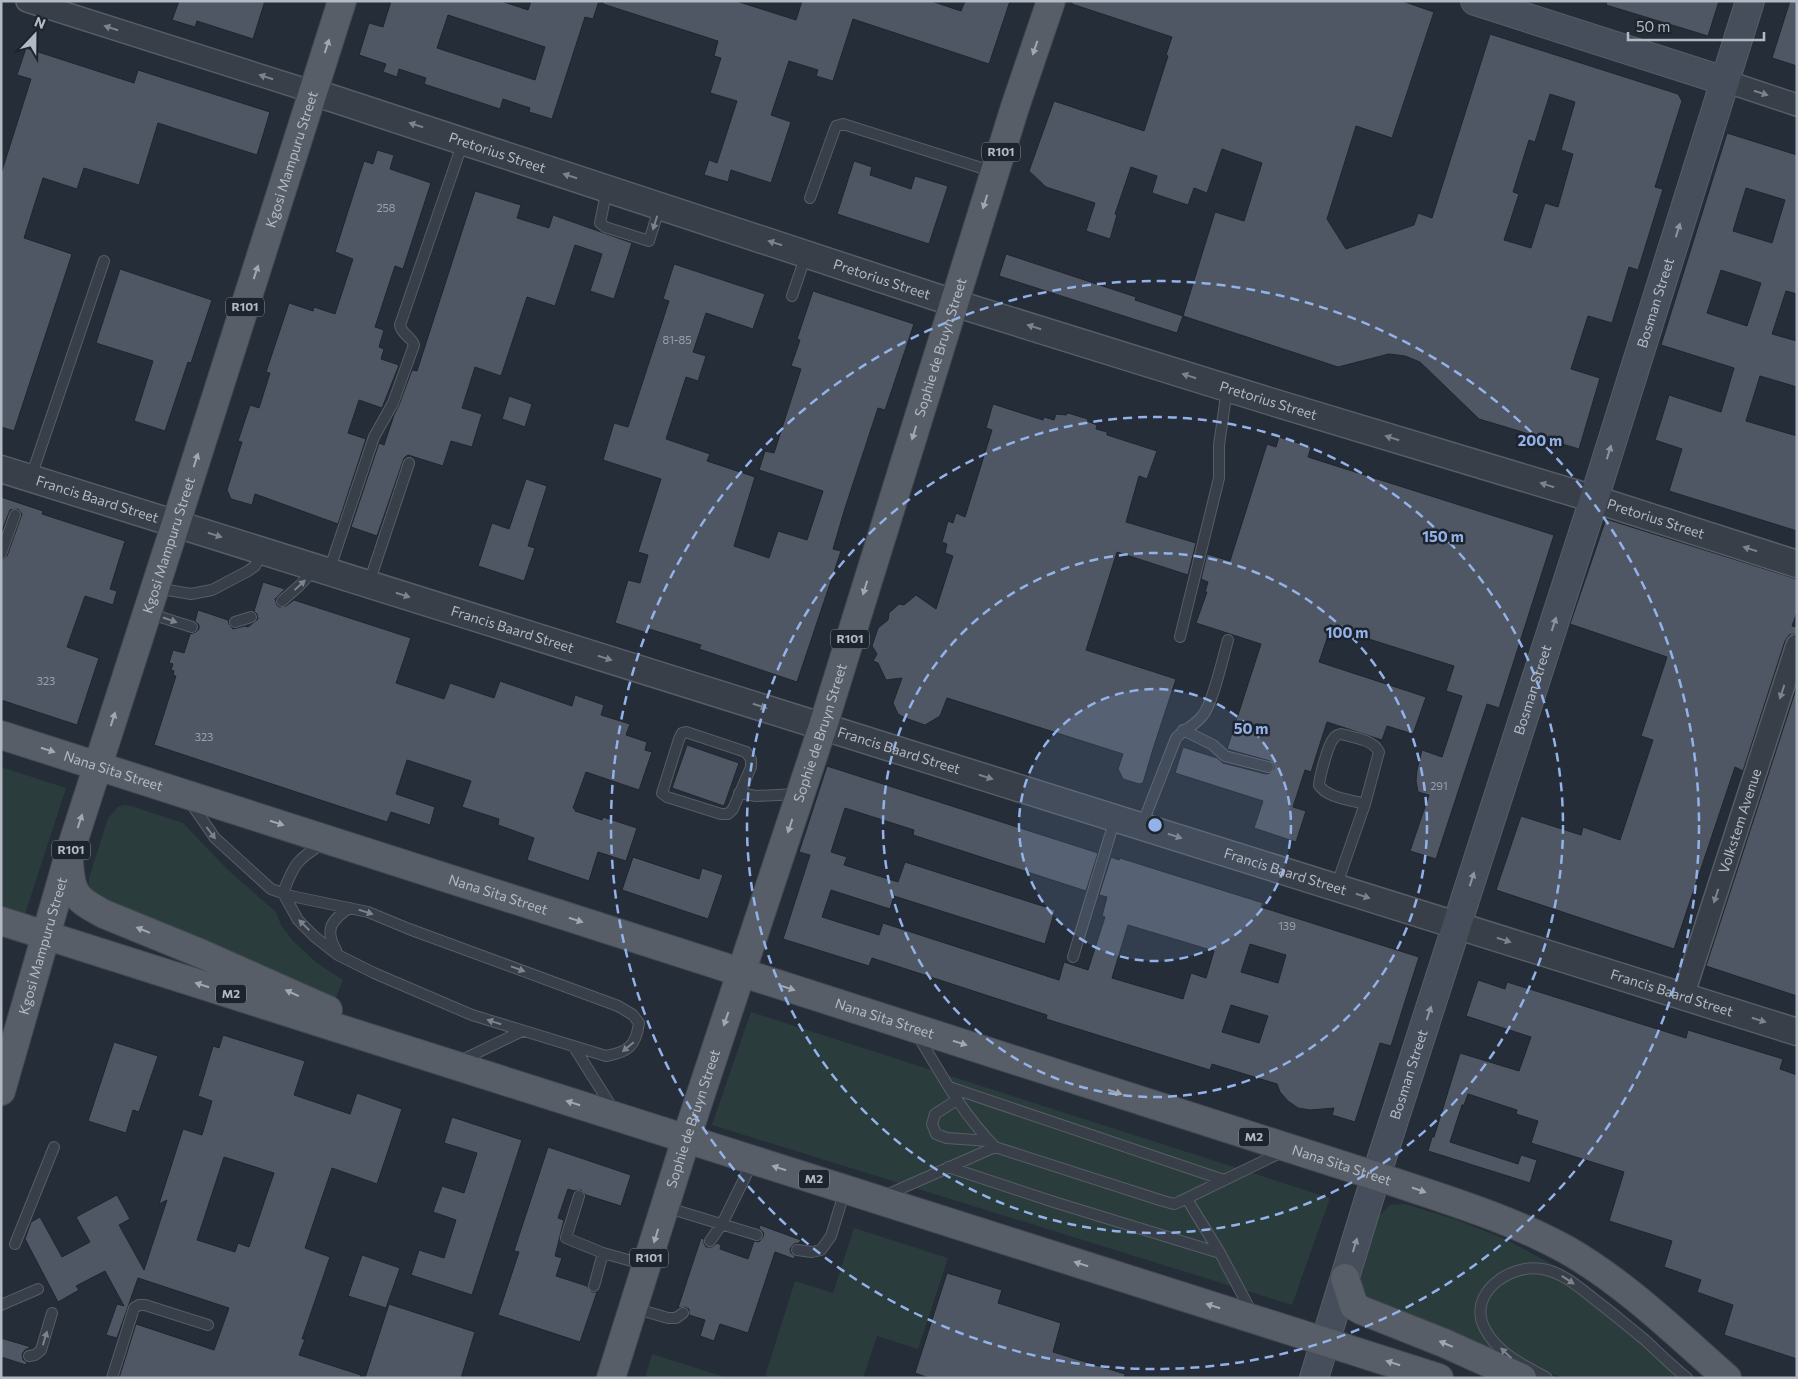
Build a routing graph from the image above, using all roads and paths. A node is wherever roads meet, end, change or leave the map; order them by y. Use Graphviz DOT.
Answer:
graph roads {
  1 [pos="28,1"];
  2 [pos="342,1"];
  3 [pos="1051,1"];
  4 [pos="1475,1"];
  5 [pos="1750,1"];
  6 [pos="1725,81"];
  7 [pos="313,92"];
  8 [pos="1797,105"];
  9 [pos="464,141"];
  10 [pos="995,172"];
  11 [pos="607,188"];
  12 [pos="810,198"];
  13 [pos="660,206"];
  14 [pos="806,254"];
  15 [pos="104,261"];
  16 [pos="792,296"];
  17 [pos="954,303"];
  18 [pos="1227,388"];
  19 [pos="409,464"];
  20 [pos="1,469"];
  21 [pos="30,478"];
  22 [pos="1594,499"];
  23 [pos="15,516"];
  24 [pos="176,523"];
  25 [pos="264,551"];
  26 [pos="1,554"];
  27 [pos="1797,564"];
  28 [pos="323,569"];
  29 [pos="368,584"];
  30 [pos="156,587"];
  31 [pos="282,601"];
  32 [pos="147,613"];
  33 [pos="252,617"];
  34 [pos="235,622"];
  35 [pos="192,627"];
  36 [pos="1180,637"];
  37 [pos="1228,640"];
  38 [pos="1797,645"];
  39 [pos="823,726"];
  40 [pos="1183,730"];
  41 [pos="1,735"];
  42 [pos="98,766"];
  43 [pos="1268,767"];
  44 [pos="183,793"];
  45 [pos="740,793"];
  46 [pos="801,794"];
  47 [pos="1365,804"];
  48 [pos="1115,818"];
  49 [pos="1142,826"];
  50 [pos="329,840"];
  51 [pos="69,855"];
  52 [pos="1336,887"];
  53 [pos="283,893"];
  54 [pos="349,908"];
  55 [pos="1,921"];
  56 [pos="1458,926"];
  57 [pos="47,936"];
  58 [pos="338,955"];
  59 [pos="1073,957"];
  60 [pos="742,973"];
  61 [pos="1684,996"];
  62 [pos="914,1028"];
  63 [pos="522,1031"];
  64 [pos="1797,1032"];
  65 [pos="574,1046"];
  66 [pos="415,1052"];
  67 [pos="454,1065"];
  68 [pos="4,1073"];
  69 [pos="949,1087"];
  70 [pos="956,1100"];
  71 [pos="618,1117"];
  72 [pos="686,1139"];
  73 [pos="992,1144"];
  74 [pos="54,1146"];
  75 [pos="1290,1148"];
  76 [pos="753,1160"];
  77 [pos="948,1167"];
  78 [pos="1376,1176"];
  79 [pos="1224,1180"];
  80 [pos="845,1189"];
  81 [pos="579,1196"];
  82 [pos="876,1199"];
  83 [pos="1187,1199"];
  84 [pos="664,1207"];
  85 [pos="722,1224"];
  86 [pos="757,1235"];
  87 [pos="710,1241"];
  88 [pos="15,1244"];
  89 [pos="797,1250"];
  90 [pos="603,1253"];
  91 [pos="1220,1253"];
  92 [pos="647,1266"];
  93 [pos="1345,1278"];
  94 [pos="594,1286"];
  95 [pos="38,1289"];
  96 [pos="1,1305"];
  97 [pos="633,1308"];
  98 [pos="52,1313"];
  99 [pos="683,1313"];
  100 [pos="1256,1320"];
  101 [pos="208,1325"];
  102 [pos="1326,1342"];
  103 [pos="29,1356"];
  104 [pos="112,1378"];
  105 [pos="611,1378"];
  106 [pos="1314,1378"];
  107 [pos="1440,1378"];
  108 [pos="1522,1378"];
  109 [pos="1547,1378"];
  110 [pos="1688,1378"];
  111 [pos="1727,1378"];
  7 -- 1 [label="street, Pretorius Street, one-way"];
  7 -- 2 [label="main road, Kgosi Mampuru Street / R101, one-way"];
  3 -- 10 [label="main road, Sophie de Bruyn Street / R101, one-way"];
  4 -- 6 [label="main road"];
  5 -- 6 [label="main road, Bosman Street"];
  6 -- 8 [label="street, one-way"];
  22 -- 6 [label="main road, Bosman Street, one-way"];
  9 -- 7 [label="street, Pretorius Street, one-way"];
  24 -- 7 [label="main road, Kgosi Mampuru Street / R101, one-way"];
  11 -- 9 [label="street, Pretorius Street, one-way"];
  9 -- 28 [label="lane"];
  10 -- 12 [label="lane"];
  10 -- 17 [label="main road, Sophie de Bruyn Street / R101, one-way"];
  11 -- 13 [label="street, Pretorius Street"];
  13 -- 11 [label="lane, one-way"];
  14 -- 13 [label="street, Pretorius Street, one-way"];
  14 -- 16 [label="lane"];
  14 -- 17 [label="street, Pretorius Street"];
  15 -- 21 [label="lane"];
  18 -- 17 [label="street, Pretorius Street, one-way"];
  17 -- 39 [label="main road, Sophie de Bruyn Street / R101, one-way"];
  22 -- 18 [label="street, Pretorius Street, one-way"];
  18 -- 36 [label="lane"];
  19 -- 29 [label="lane"];
  20 -- 21 [label="street, Francis Baard Street"];
  21 -- 24 [label="street, Francis Baard Street"];
  27 -- 22 [label="street, Pretorius Street, one-way"];
  56 -- 22 [label="main road, Bosman Street, one-way"];
  23 -- 26 [label="lane"];
  24 -- 25 [label="street, Francis Baard Street, one-way"];
  24 -- 30 [label="main road, Kgosi Mampuru Street / R101"];
  25 -- 28 [label="street, Francis Baard Street"];
  25 -- 30 [label="lane"];
  28 -- 29 [label="street, Francis Baard Street"];
  31 -- 28 [label="lane, one-way"];
  29 -- 39 [label="street, Francis Baard Street, one-way"];
  30 -- 32 [label="main road, Kgosi Mampuru Street / R101"];
  32 -- 35 [label="lane, one-way"];
  42 -- 32 [label="main road, Kgosi Mampuru Street / R101, one-way"];
  33 -- 34 [label="lane"];
  37 -- 40 [label="lane"];
  38 -- 61 [label="street, Volkstem Avenue, one-way"];
  39 -- 46 [label="main road, Sophie de Bruyn Street / R101"];
  39 -- 48 [label="street, Francis Baard Street, one-way"];
  40 -- 43 [label="lane"];
  40 -- 49 [label="lane"];
  41 -- 42 [label="main road, Nana Sita Street / M2, one-way"];
  42 -- 44 [label="main road, Nana Sita Street / M2"];
  51 -- 42 [label="main road, Kgosi Mampuru Street / R101, one-way"];
  44 -- 50 [label="main road, Nana Sita Street / M2, one-way"];
  44 -- 53 [label="lane, one-way"];
  45 -- 45 [label="lane"];
  45 -- 46 [label="lane"];
  46 -- 60 [label="main road, Sophie de Bruyn Street / R101, one-way"];
  47 -- 47 [label="lane"];
  47 -- 52 [label="lane"];
  48 -- 49 [label="street, Francis Baard Street"];
  48 -- 59 [label="lane"];
  49 -- 52 [label="street, Francis Baard Street, one-way"];
  50 -- 53 [label="lane"];
  50 -- 60 [label="main road, Nana Sita Street / M2, one-way"];
  51 -- 57 [label="main road, Kgosi Mampuru Street / R101"];
  66 -- 51 [label="main road, one-way"];
  52 -- 56 [label="street, Francis Baard Street, one-way"];
  53 -- 54 [label="lane"];
  58 -- 53 [label="lane, one-way"];
  54 -- 58 [label="lane"];
  54 -- 65 [label="lane, one-way"];
  55 -- 57 [label="main road, M2"];
  56 -- 61 [label="street, Francis Baard Street, one-way"];
  78 -- 56 [label="main road, Bosman Street, one-way"];
  66 -- 57 [label="main road, M2, one-way"];
  57 -- 68 [label="main road, Kgosi Mampuru Street / R101"];
  63 -- 58 [label="lane, one-way"];
  60 -- 62 [label="main road, Nana Sita Street / M2, one-way"];
  60 -- 72 [label="main road, Sophie de Bruyn Street / R101, one-way"];
  61 -- 64 [label="street, Francis Baard Street, one-way"];
  62 -- 69 [label="lane"];
  62 -- 75 [label="main road, Nana Sita Street / M2, one-way"];
  63 -- 65 [label="lane"];
  63 -- 67 [label="lane"];
  65 -- 71 [label="lane"];
  66 -- 67 [label="main road, M2"];
  71 -- 67 [label="main road, M2, one-way"];
  69 -- 70 [label="lane"];
  69 -- 79 [label="lane"];
  70 -- 73 [label="lane"];
  70 -- 73 [label="lane"];
  71 -- 72 [label="main road, M2"];
  72 -- 76 [label="main road, M2"];
  72 -- 84 [label="main road, Sophie de Bruyn Street / R101"];
  73 -- 77 [label="lane"];
  73 -- 83 [label="lane"];
  74 -- 88 [label="lane"];
  75 -- 78 [label="main road, Nana Sita Street / M2"];
  75 -- 79 [label="lane"];
  80 -- 76 [label="main road, M2, one-way"];
  76 -- 85 [label="lane"];
  77 -- 82 [label="lane"];
  77 -- 91 [label="lane"];
  93 -- 78 [label="main road, Bosman Street, one-way"];
  78 -- 111 [label="main road, Nana Sita Street / M2, one-way"];
  79 -- 83 [label="lane"];
  80 -- 82 [label="main road, M2"];
  80 -- 89 [label="lane"];
  81 -- 90 [label="lane"];
  100 -- 82 [label="main road, M2, one-way"];
  83 -- 91 [label="lane"];
  84 -- 85 [label="lane"];
  84 -- 92 [label="main road, Sophie de Bruyn Street / R101, one-way"];
  85 -- 86 [label="lane"];
  85 -- 87 [label="lane"];
  90 -- 92 [label="lane"];
  90 -- 94 [label="lane"];
  91 -- 100 [label="lane"];
  92 -- 97 [label="main road, Sophie de Bruyn Street / R101"];
  93 -- 102 [label="main road, Bosman Street"];
  108 -- 93 [label="main road, one-way"];
  95 -- 96 [label="lane"];
  97 -- 99 [label="lane"];
  97 -- 105 [label="main road, Sophie de Bruyn Street / R101"];
  103 -- 98 [label="lane, one-way"];
  100 -- 102 [label="main road, M2"];
  101 -- 104 [label="lane"];
  102 -- 106 [label="main road, Bosman Street"];
  107 -- 102 [label="main road, M2, one-way"];
  109 -- 110 [label="lane, one-way"];
}
